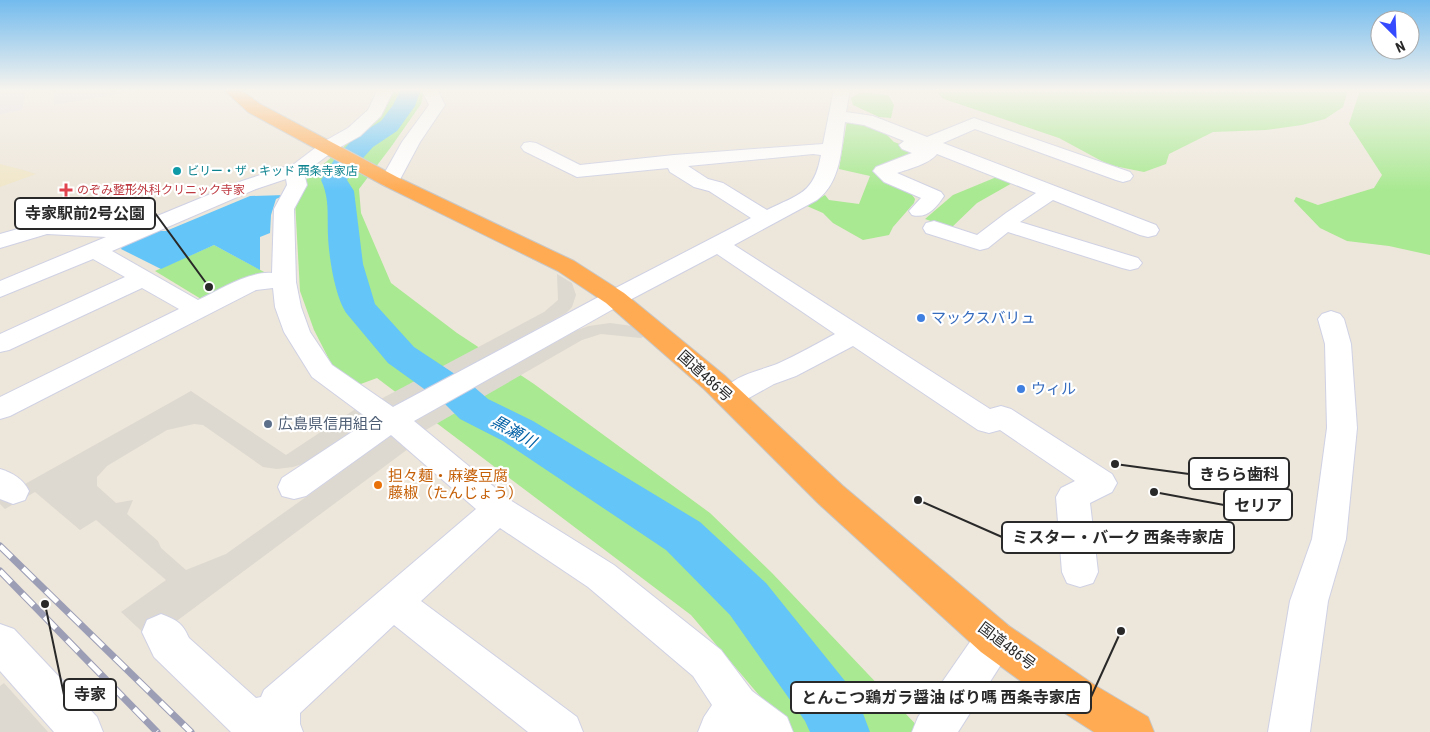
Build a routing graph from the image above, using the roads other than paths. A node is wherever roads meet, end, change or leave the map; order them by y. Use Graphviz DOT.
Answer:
graph roads {
  1 [pos="283,123"];
  2 [pos="363,123"];
  3 [pos="424,123"];
  4 [pos="836,123"];
  5 [pos="874,123"];
  6 [pos="974,123"];
  7 [pos="974,123"];
  8 [pos="888,129"];
  9 [pos="927,144"];
  10 [pos="530,147"];
  11 [pos="331,148"];
  12 [pos="831,150"];
  13 [pos="674,161"];
  14 [pos="294,171"];
  15 [pos="1123,176"];
  16 [pos="382,177"];
  17 [pos="1052,192"];
  18 [pos="920,211"];
  19 [pos="766,219"];
  20 [pos="1006,224"];
  21 [pos="934,228"];
  22 [pos="1148,230"];
  23 [pos="135,232"];
  24 [pos="0,241"];
  25 [pos="718,244"];
  26 [pos="94,250"];
  27 [pos="1130,262"];
  28 [pos="143,278"];
  29 [pos="284,282"];
  30 [pos="0,290"];
  31 [pos="615,298"];
  32 [pos="198,310"];
  33 [pos="1331,319"];
  34 [pos="855,334"];
  35 [pos="0,344"];
  36 [pos="737,392"];
  37 [pos="0,409"];
  38 [pos="398,417"];
  39 [pos="294,487"];
  40 [pos="498,509"];
  41 [pos="1080,572"];
  42 [pos="393,602"];
  43 [pos="161,632"];
  44 [pos="995,639"];
  45 [pos="0,642"];
  46 [pos="728,718"];
  47 [pos="280,724"];
  48 [pos="82,732"];
  49 [pos="562,732"];
  50 [pos="772,732"];
  51 [pos="933,732"];
  52 [pos="1133,732"];
  53 [pos="1288,732"];
  1 -- 11 [label="highway, 国道486号"];
  2 -- 11 [label="street"];
  3 -- 16 [label="street"];
  4 -- 12 [label="street"];
  5 -- 8 [label="street"];
  6 -- 9 [label="street"];
  7 -- 15 [label="street"];
  8 -- 9 [label="street"];
  8 -- 18 [label="street"];
  9 -- 17 [label="street"];
  10 -- 13 [label="street"];
  11 -- 14 [label="street"];
  11 -- 16 [label="highway, 国道486号"];
  12 -- 13 [label="street"];
  12 -- 19 [label="street"];
  13 -- 19 [label="street"];
  14 -- 23 [label="street"];
  14 -- 29 [label="street"];
  16 -- 31 [label="highway, 国道486号"];
  17 -- 20 [label="street"];
  17 -- 22 [label="street"];
  19 -- 25 [label="street"];
  20 -- 21 [label="street"];
  20 -- 27 [label="street"];
  23 -- 24 [label="street"];
  23 -- 26 [label="street"];
  25 -- 31 [label="street"];
  25 -- 34 [label="street"];
  26 -- 28 [label="street"];
  26 -- 30 [label="street"];
  28 -- 32 [label="street"];
  28 -- 35 [label="street"];
  29 -- 32 [label="street"];
  29 -- 38 [label="street"];
  31 -- 38 [label="street"];
  31 -- 44 [label="highway, 国道486号"];
  32 -- 37 [label="street"];
  33 -- 53 [label="street"];
  34 -- 36 [label="street"];
  34 -- 41 [label="street"];
  38 -- 39 [label="street"];
  38 -- 40 [label="street"];
  40 -- 42 [label="street"];
  40 -- 46 [label="street"];
  42 -- 47 [label="street"];
  42 -- 49 [label="street"];
  43 -- 47 [label="street"];
  44 -- 51 [label="street"];
  44 -- 52 [label="highway, 国道486号"];
  45 -- 48 [label="street"];
  46 -- 50 [label="street"];
}
